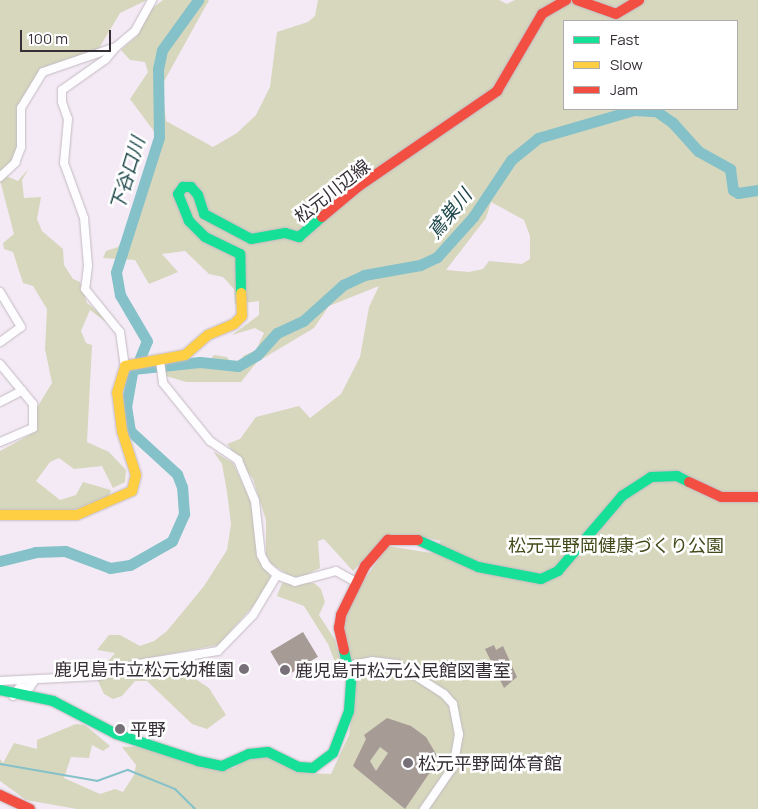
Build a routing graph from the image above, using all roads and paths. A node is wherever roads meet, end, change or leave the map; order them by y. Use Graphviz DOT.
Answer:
graph roads {
  1 [pos="152,0"];
  2 [pos="566,0"];
  3 [pos="577,0"];
  4 [pos="639,0"];
  5 [pos="116,47"];
  6 [pos="0,177"];
  7 [pos="0,292"];
  8 [pos="0,342"];
  9 [pos="0,364"];
  10 [pos="128,364"];
  11 [pos="161,364"];
  12 [pos="22,391"];
  13 [pos="0,402"];
  14 [pos="0,442"];
  15 [pos="758,498"];
  16 [pos="0,515"];
  17 [pos="277,575"];
  18 [pos="356,582"];
  19 [pos="347,666"];
  20 [pos="0,681"];
  21 [pos="34,681"];
  22 [pos="0,690"];
  23 [pos="13,696"];
  24 [pos="0,794"];
  25 [pos="30,809"];
  26 [pos="424,809"];
  1 -- 5 [label="street"];
  2 -- 11 [label="main road, 松元川辺線"];
  3 -- 4 [label="main road"];
  5 -- 6 [label="street"];
  5 -- 10 [label="street"];
  7 -- 8 [label="street"];
  9 -- 12 [label="street"];
  10 -- 11 [label="main road, 松元川辺線"];
  10 -- 16 [label="main road"];
  11 -- 17 [label="street"];
  12 -- 13 [label="street"];
  12 -- 14 [label="street"];
  15 -- 18 [label="main road"];
  17 -- 18 [label="street"];
  17 -- 21 [label="street"];
  18 -- 19 [label="main road"];
  19 -- 23 [label="main road"];
  19 -- 26 [label="street"];
  20 -- 21 [label="street"];
  21 -- 23 [label="street"];
  22 -- 23 [label="main road"];
  24 -- 25 [label="main road"];
}
